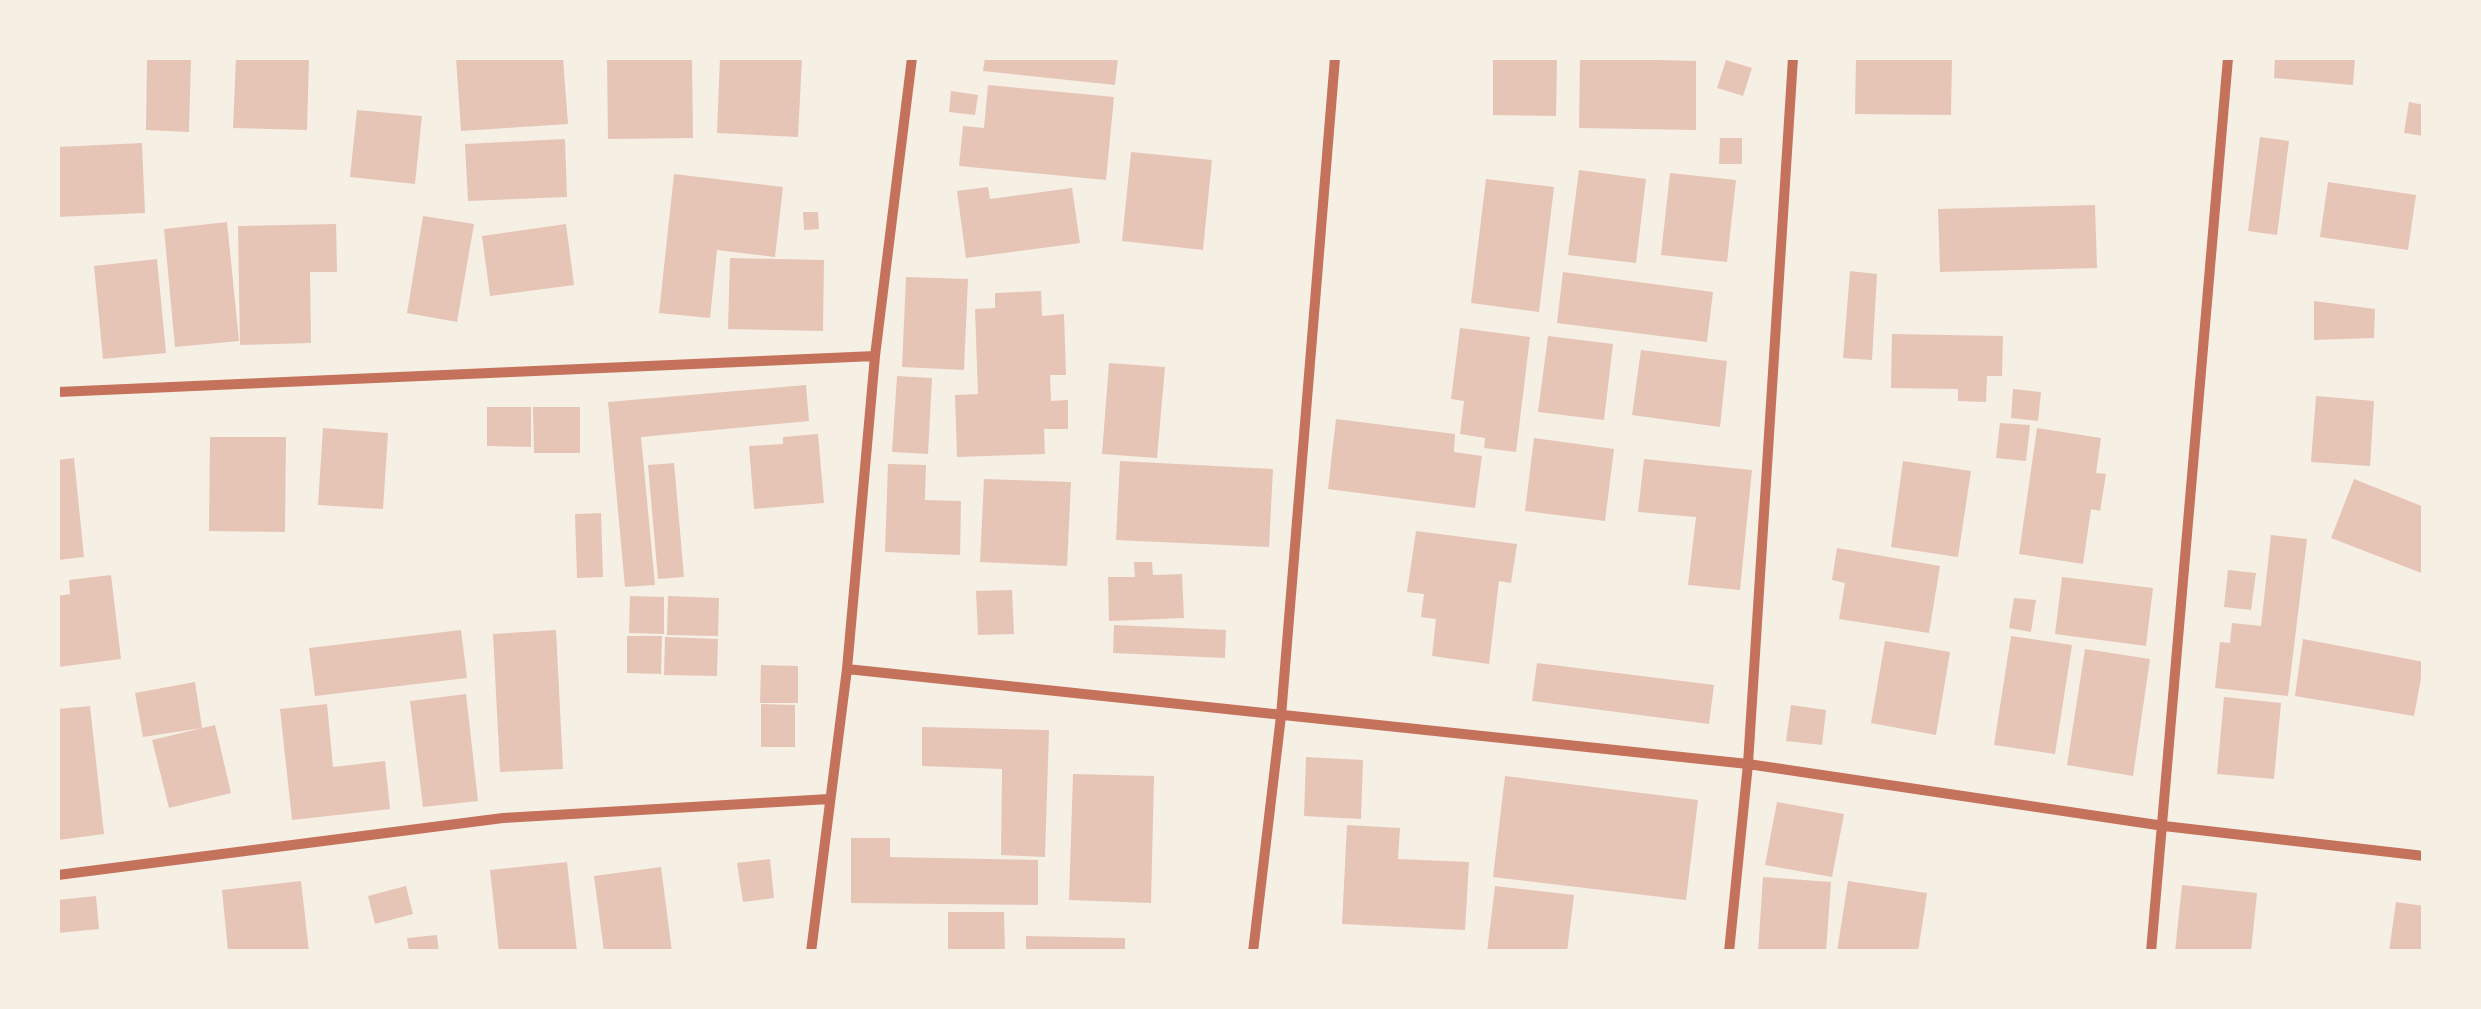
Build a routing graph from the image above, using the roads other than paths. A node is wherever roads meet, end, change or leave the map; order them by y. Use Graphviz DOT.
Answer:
graph roads {
  1 [pos="912,58"];
  2 [pos="1334,58"];
  3 [pos="1793,58"];
  4 [pos="2228,58"];
  5 [pos="875,356"];
  6 [pos="58,392"];
  7 [pos="847,669"];
  8 [pos="1281,716"];
  9 [pos="1748,764"];
  10 [pos="829,799"];
  11 [pos="2164,826"];
  12 [pos="2424,856"];
  13 [pos="58,875"];
  14 [pos="811,952"];
  15 [pos="1253,952"];
  16 [pos="1729,952"];
  17 [pos="2151,952"];
  1 -- 5 [label="street"];
  2 -- 8 [label="street"];
  3 -- 9 [label="street"];
  4 -- 11 [label="street"];
  5 -- 6 [label="street"];
  5 -- 7 [label="street"];
  7 -- 8 [label="street"];
  7 -- 10 [label="street"];
  8 -- 9 [label="street"];
  8 -- 15 [label="street"];
  9 -- 11 [label="street"];
  9 -- 16 [label="street"];
  10 -- 13 [label="street"];
  10 -- 14 [label="street"];
  11 -- 12 [label="street"];
  11 -- 17 [label="street"];
}
